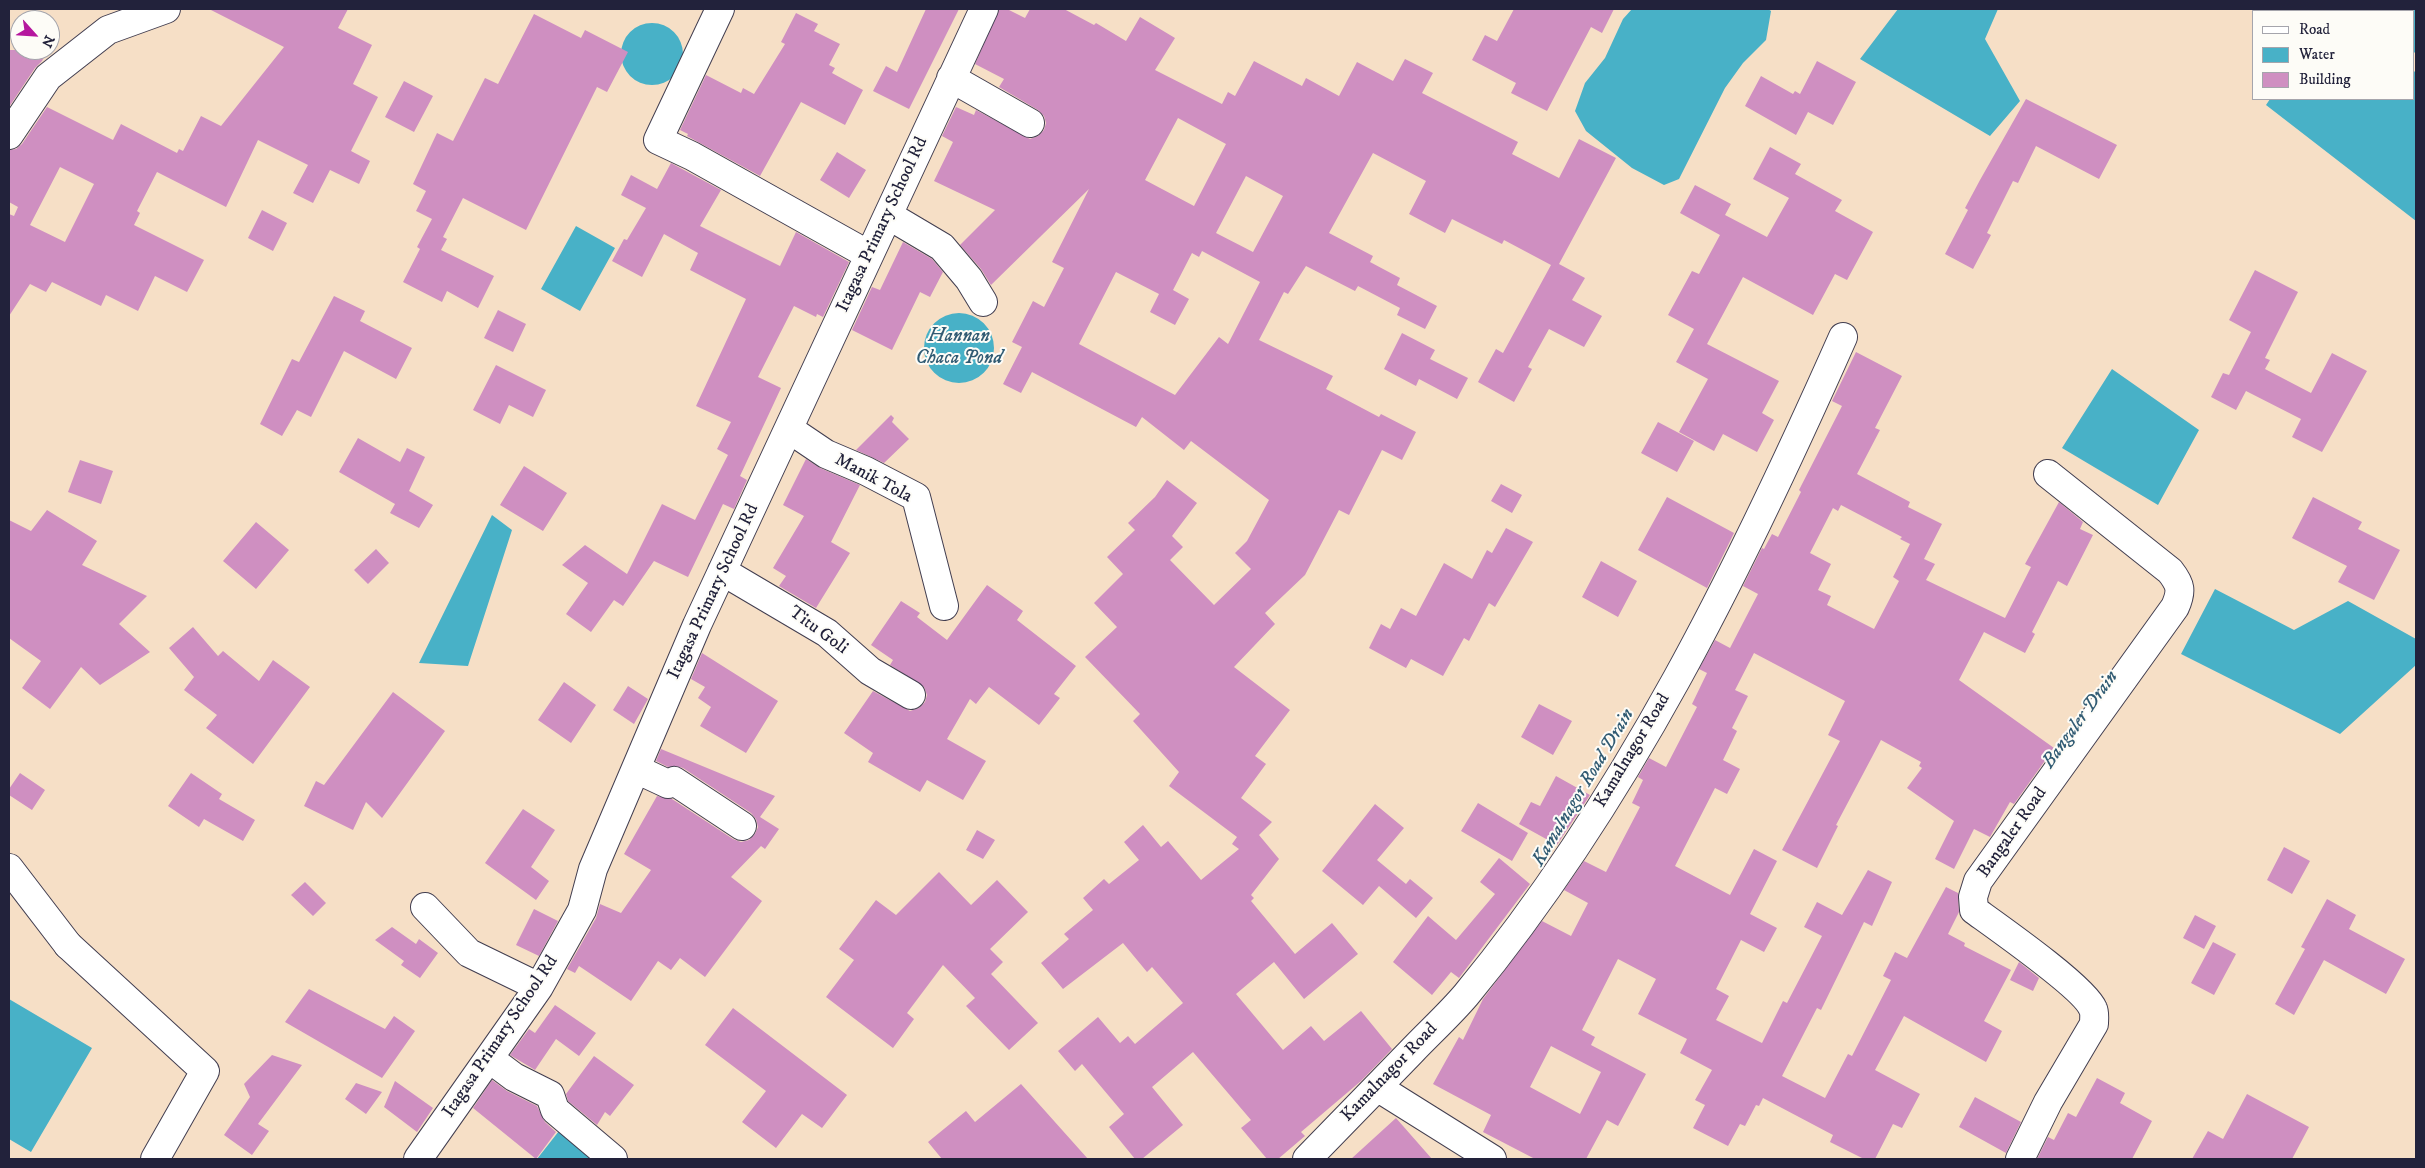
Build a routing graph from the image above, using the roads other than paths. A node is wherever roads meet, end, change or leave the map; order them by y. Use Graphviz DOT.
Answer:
graph roads {
  1 [pos="166,9"];
  2 [pos="720,9"];
  3 [pos="984,9"];
  4 [pos="951,78"];
  5 [pos="1030,123"];
  6 [pos="9,135"];
  7 [pos="888,215"];
  8 [pos="869,255"];
  9 [pos="983,302"];
  10 [pos="1843,337"];
  11 [pos="789,429"];
  12 [pos="2048,474"];
  13 [pos="722,571"];
  14 [pos="944,606"];
  15 [pos="911,695"];
  16 [pos="636,769"];
  17 [pos="742,826"];
  18 [pos="9,868"];
  19 [pos="425,907"];
  20 [pos="539,988"];
  21 [pos="490,1059"];
  22 [pos="1377,1087"];
  23 [pos="155,1159"];
  24 [pos="418,1159"];
  25 [pos="613,1159"];
  26 [pos="1307,1159"];
  27 [pos="1492,1159"];
  28 [pos="2020,1159"];
  1 -- 6 [label="street"];
  2 -- 8 [label="street"];
  3 -- 4 [label="street, Itagasa Primary School Rd"];
  4 -- 5 [label="street"];
  4 -- 7 [label="street, Itagasa Primary School Rd"];
  7 -- 8 [label="street, Itagasa Primary School Rd"];
  7 -- 9 [label="street"];
  8 -- 11 [label="street, Itagasa Primary School Rd"];
  10 -- 22 [label="street, Kamalnagor Road"];
  11 -- 13 [label="street, Itagasa Primary School Rd"];
  11 -- 14 [label="street, Manik Tola"];
  12 -- 28 [label="street, Bangaler Road"];
  13 -- 15 [label="street, Titu Goli"];
  13 -- 16 [label="street, Itagasa Primary School Rd"];
  16 -- 17 [label="street"];
  16 -- 20 [label="street, Itagasa Primary School Rd"];
  18 -- 23 [label="street"];
  19 -- 20 [label="street"];
  20 -- 21 [label="street, Itagasa Primary School Rd"];
  21 -- 24 [label="street, Itagasa Primary School Rd"];
  21 -- 25 [label="street"];
  22 -- 26 [label="street, Kamalnagor Road"];
  22 -- 27 [label="street"];
}
